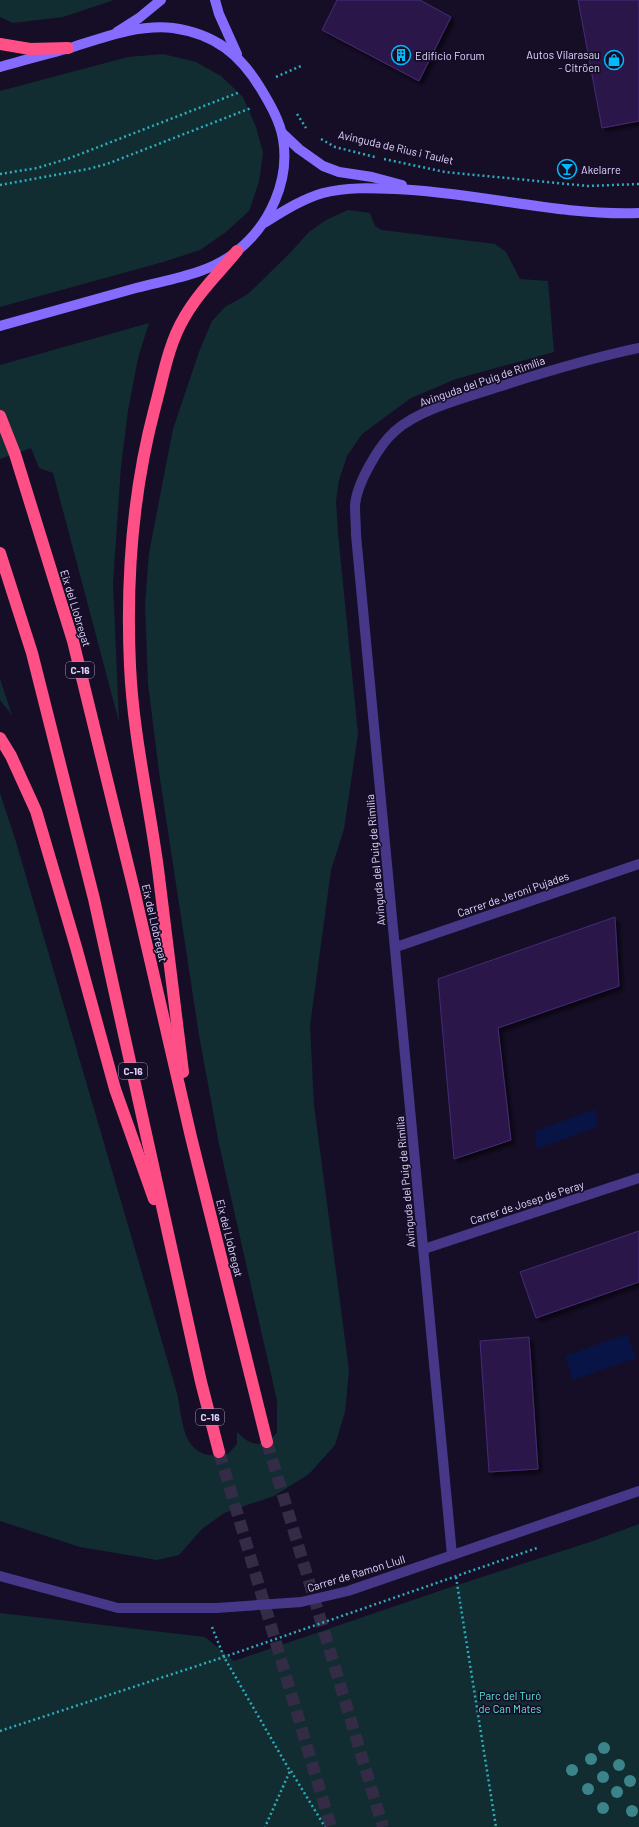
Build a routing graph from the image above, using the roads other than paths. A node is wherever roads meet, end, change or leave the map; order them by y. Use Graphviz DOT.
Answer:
graph roads {
  1 [pos="160,0"];
  2 [pos="215,0"];
  3 [pos="111,36"];
  4 [pos="0,44"];
  5 [pos="68,48"];
  6 [pos="239,58"];
  7 [pos="0,67"];
  8 [pos="282,133"];
  9 [pos="421,190"];
  10 [pos="639,213"];
  11 [pos="264,223"];
  12 [pos="237,251"];
  13 [pos="0,326"];
  14 [pos="639,348"];
  15 [pos="0,416"];
  16 [pos="0,553"];
  17 [pos="0,738"];
  18 [pos="639,864"];
  19 [pos="396,947"];
  20 [pos="192,1137"];
  21 [pos="639,1178"];
  22 [pos="170,1244"];
  23 [pos="424,1249"];
  24 [pos="267,1442"];
  25 [pos="218,1452"];
  26 [pos="639,1492"];
  27 [pos="452,1555"];
  28 [pos="0,1576"];
  1 -- 3 [label="main road"];
  2 -- 6 [label="main road"];
  3 -- 5 [label="main road"];
  3 -- 6 [label="main road"];
  4 -- 5 [label="highway"];
  5 -- 7 [label="main road"];
  6 -- 8 [label="main road"];
  8 -- 9 [label="main road"];
  8 -- 11 [label="main road"];
  9 -- 10 [label="main road"];
  9 -- 11 [label="main road"];
  11 -- 12 [label="main road"];
  12 -- 13 [label="main road"];
  12 -- 20 [label="highway"];
  14 -- 19 [label="street, Avinguda del Puig de Rimília"];
  15 -- 20 [label="highway, Eix del Llobregat / C-16"];
  16 -- 22 [label="highway, C-16"];
  17 -- 22 [label="highway"];
  18 -- 19 [label="street, Carrer de Jeroni Pujades"];
  19 -- 23 [label="street, Avinguda del Puig de Rimília"];
  20 -- 24 [label="highway, Eix del Llobregat / C-16"];
  21 -- 23 [label="street, Carrer de Josep de Peray"];
  22 -- 25 [label="highway, C-16"];
  23 -- 27 [label="street, Avinguda del Puig de Rimília"];
  26 -- 27 [label="street, Carrer de Ramon Llull"];
  27 -- 28 [label="street, Carrer de Ramon Llull"];
}
